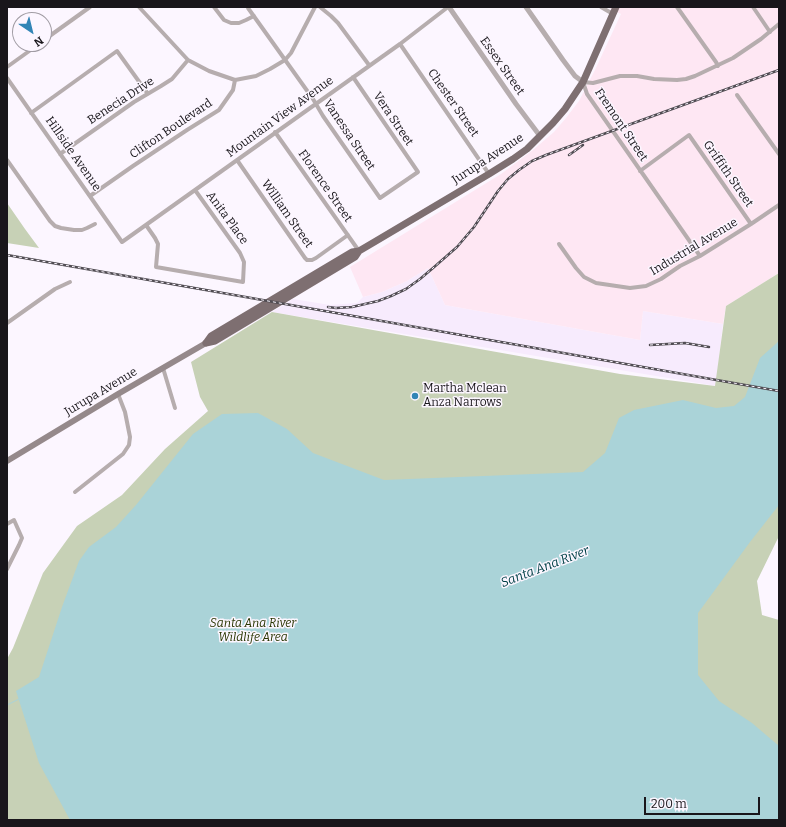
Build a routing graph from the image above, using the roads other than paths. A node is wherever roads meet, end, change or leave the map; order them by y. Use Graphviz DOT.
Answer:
graph roads {
  1 [pos="90,7"];
  2 [pos="140,7"];
  3 [pos="214,7"];
  4 [pos="315,7"];
  5 [pos="320,7"];
  6 [pos="448,7"];
  7 [pos="526,7"];
  8 [pos="601,7"];
  9 [pos="616,7"];
  10 [pos="677,7"];
  11 [pos="753,7"];
  12 [pos="248,8"];
  13 [pos="613,14"];
  14 [pos="254,16"];
  15 [pos="779,24"];
  16 [pos="770,32"];
  17 [pos="52,34"];
  18 [pos="400,44"];
  19 [pos="28,52"];
  20 [pos="188,60"];
  21 [pos="285,60"];
  22 [pos="369,65"];
  23 [pos="718,66"];
  24 [pos="7,67"];
  25 [pos="353,77"];
  26 [pos="7,78"];
  27 [pos="235,80"];
  28 [pos="583,82"];
  29 [pos="148,94"];
  30 [pos="738,95"];
  31 [pos="315,104"];
  32 [pos="31,113"];
  33 [pos="275,132"];
  34 [pos="540,136"];
  35 [pos="60,154"];
  36 [pos="779,154"];
  37 [pos="7,160"];
  38 [pos="237,160"];
  39 [pos="640,171"];
  40 [pos="418,172"];
  41 [pos="489,174"];
  42 [pos="195,190"];
  43 [pos="90,196"];
  44 [pos="779,204"];
  45 [pos="95,224"];
  46 [pos="751,224"];
  47 [pos="146,225"];
  48 [pos="348,235"];
  49 [pos="122,242"];
  50 [pos="559,244"];
  51 [pos="359,251"];
  52 [pos="700,256"];
  53 [pos="70,282"];
  54 [pos="7,323"];
  55 [pos="206,343"];
  56 [pos="163,368"];
  57 [pos="118,394"];
  58 [pos="175,408"];
  59 [pos="7,461"];
  60 [pos="75,492"];
  61 [pos="7,524"];
  62 [pos="7,569"];
  1 -- 17 [label="street"];
  2 -- 20 [label="street"];
  3 -- 14 [label="street"];
  4 -- 21 [label="street"];
  5 -- 22 [label="street"];
  6 -- 18 [label="street, Mountain View Avenue"];
  6 -- 34 [label="street, Essex Street"];
  7 -- 28 [label="street, Fremont Street"];
  8 -- 13 [label="street"];
  9 -- 13 [label="main road, Jurupa Avenue"];
  10 -- 23 [label="street"];
  11 -- 16 [label="street"];
  12 -- 14 [label="street, Vanessa Street"];
  13 -- 28 [label="main road, Jurupa Avenue"];
  14 -- 21 [label="street, Vanessa Street"];
  15 -- 16 [label="street"];
  16 -- 23 [label="street"];
  18 -- 22 [label="street, Mountain View Avenue"];
  18 -- 41 [label="street, Chester Street"];
  19 -- 24 [label="street"];
  20 -- 27 [label="street"];
  20 -- 29 [label="street, Benecia Drive"];
  21 -- 27 [label="street"];
  21 -- 31 [label="street, Vanessa Street"];
  22 -- 25 [label="street, Mountain View Avenue"];
  23 -- 28 [label="street"];
  25 -- 31 [label="street, Mountain View Avenue"];
  25 -- 40 [label="street, Vera Street"];
  26 -- 32 [label="street, Hillside Avenue"];
  27 -- 43 [label="street, Clifton Boulevard"];
  28 -- 34 [label="main road, Jurupa Avenue"];
  28 -- 39 [label="street, Fremont Street"];
  29 -- 32 [label="street"];
  29 -- 35 [label="street, Benecia Drive"];
  30 -- 36 [label="street"];
  31 -- 33 [label="street, Mountain View Avenue"];
  31 -- 40 [label="street, Vanessa Street"];
  32 -- 35 [label="street, Hillside Avenue"];
  33 -- 38 [label="street, Mountain View Avenue"];
  33 -- 48 [label="street, Florence Street"];
  34 -- 41 [label="main road, Jurupa Avenue"];
  35 -- 43 [label="street, Hillside Avenue"];
  37 -- 45 [label="street"];
  38 -- 42 [label="street, Mountain View Avenue"];
  38 -- 48 [label="street, William Street"];
  39 -- 46 [label="street, Griffith Street"];
  39 -- 52 [label="street, Fremont Street"];
  41 -- 51 [label="main road, Jurupa Avenue"];
  42 -- 47 [label="street, Mountain View Avenue"];
  42 -- 47 [label="street, Anita Place"];
  43 -- 49 [label="street, Hillside Avenue"];
  44 -- 46 [label="street, Industrial Avenue"];
  46 -- 52 [label="street, Industrial Avenue"];
  47 -- 49 [label="street, Mountain View Avenue"];
  48 -- 51 [label="street, Florence Street"];
  50 -- 52 [label="street, Industrial Avenue"];
  51 -- 55 [label="main road, Jurupa Avenue"];
  53 -- 54 [label="street"];
  55 -- 56 [label="main road, Jurupa Avenue"];
  56 -- 57 [label="main road, Jurupa Avenue"];
  56 -- 58 [label="street"];
  57 -- 59 [label="main road, Jurupa Avenue"];
  57 -- 60 [label="street"];
  61 -- 62 [label="street"];
}
